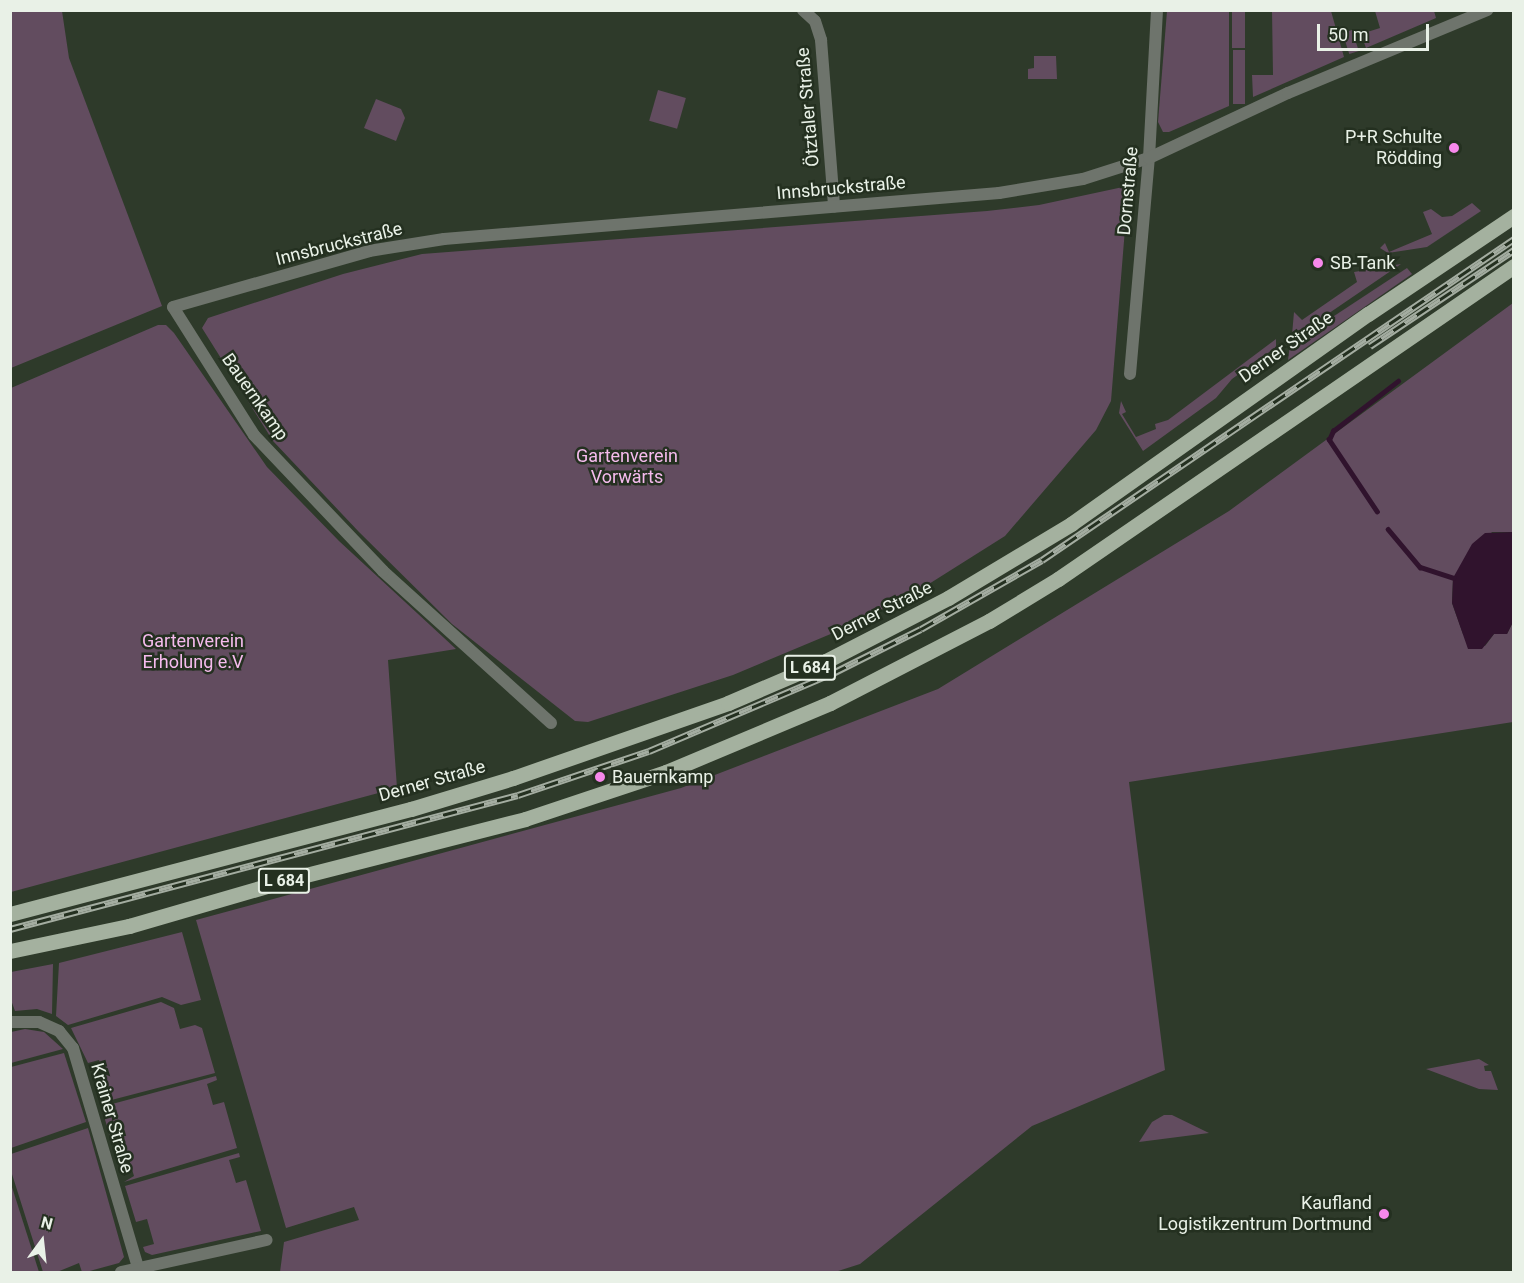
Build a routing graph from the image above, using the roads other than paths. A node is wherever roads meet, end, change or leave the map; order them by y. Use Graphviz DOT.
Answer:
graph roads {
  1 [pos="802,10"];
  2 [pos="1157,10"];
  3 [pos="1487,10"];
  4 [pos="1149,158"];
  5 [pos="834,206"];
  6 [pos="1514,216"];
  7 [pos="1514,266"];
  8 [pos="173,308"];
  9 [pos="1130,374"];
  10 [pos="551,723"];
  11 [pos="10,914"];
  12 [pos="10,951"];
  13 [pos="10,1022"];
  14 [pos="267,1240"];
  15 [pos="138,1268"];
  16 [pos="121,1272"];
  1 -- 5 [label="street, Ötztaler Straße"];
  2 -- 4 [label="street, Dornstraße"];
  3 -- 4 [label="street, Innsbruckstraße"];
  4 -- 5 [label="street, Innsbruckstraße"];
  4 -- 9 [label="street, Dornstraße"];
  5 -- 8 [label="street, Innsbruckstraße"];
  6 -- 11 [label="main road, Derner Straße / L 684"];
  7 -- 12 [label="main road, L 684"];
  8 -- 10 [label="street, Bauernkamp"];
  13 -- 15 [label="street, Krainer Straße"];
  14 -- 15 [label="street"];
  15 -- 16 [label="street"];
}
